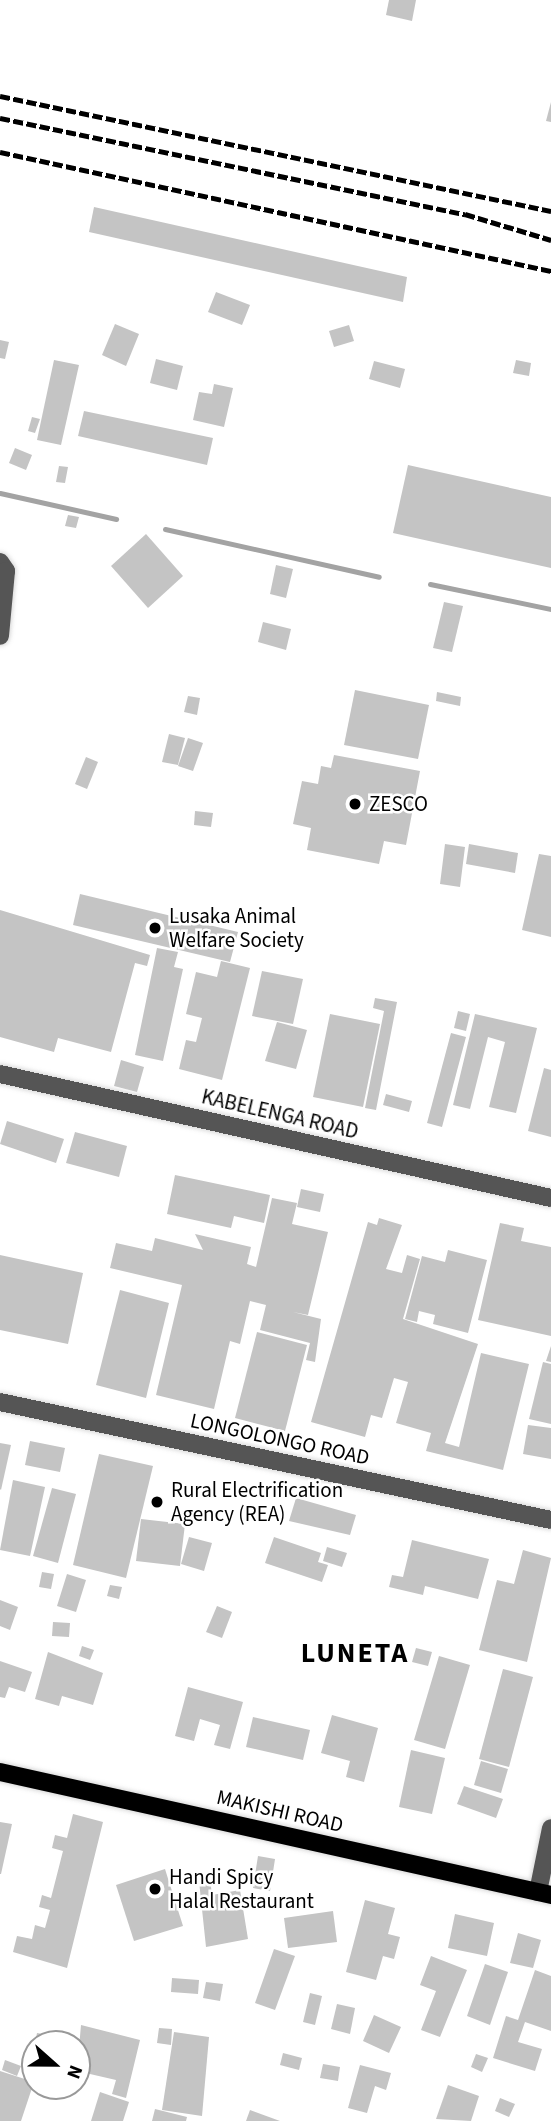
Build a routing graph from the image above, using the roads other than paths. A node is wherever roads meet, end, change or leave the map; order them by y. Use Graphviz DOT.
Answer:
graph roads {
  1 [pos="0,562"];
  2 [pos="0,636"];
  3 [pos="0,1074"];
  4 [pos="551,1198"];
  5 [pos="0,1402"];
  6 [pos="551,1520"];
  7 [pos="0,1772"];
  8 [pos="551,1828"];
  9 [pos="545,1893"];
  1 -- 2 [label="street"];
  3 -- 4 [label="street, KABELENGA ROAD"];
  5 -- 6 [label="street, LONGOLONGO ROAD"];
  7 -- 9 [label="main road, MAKISHI ROAD"];
  8 -- 9 [label="street"];
}
